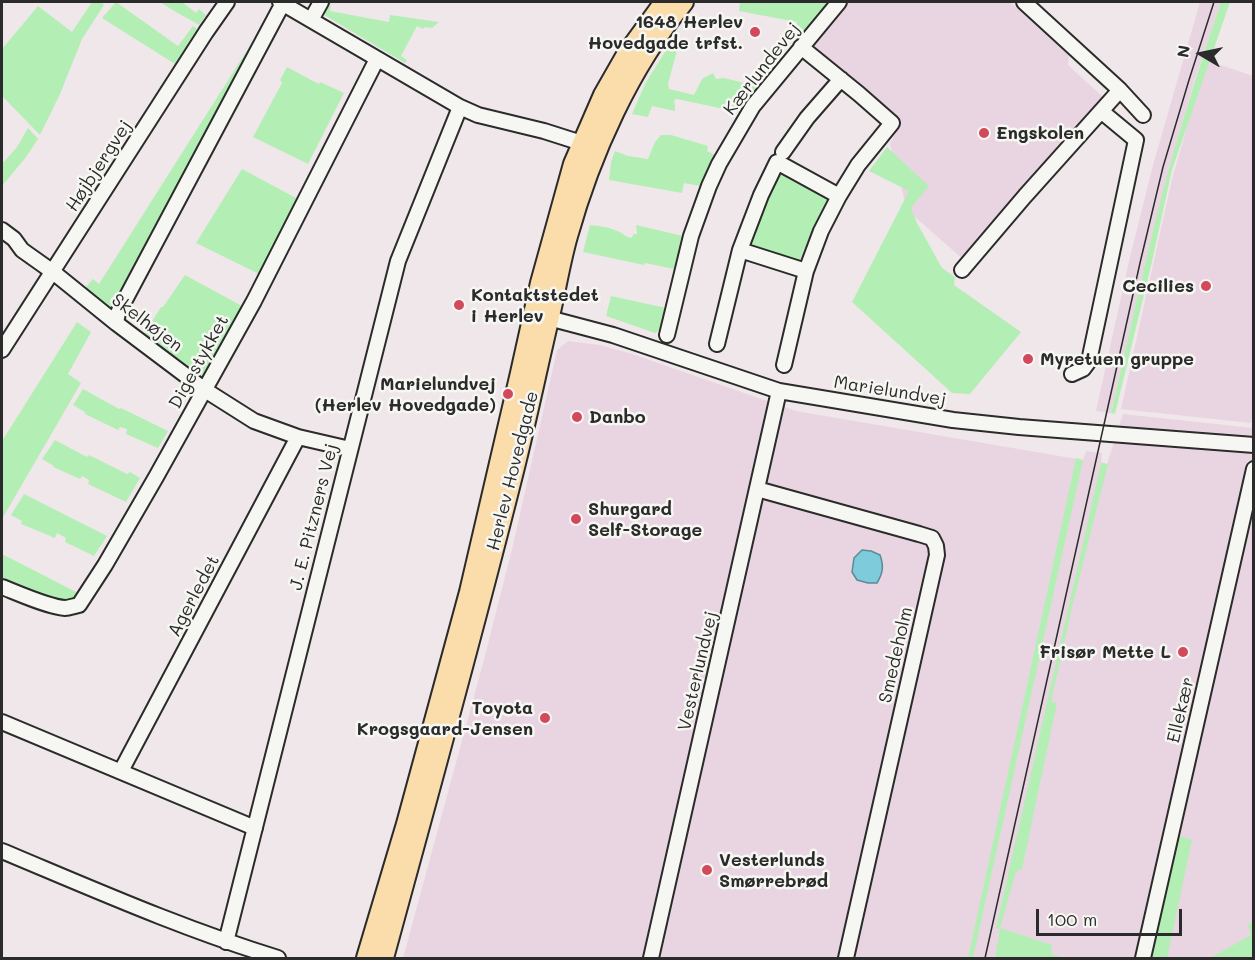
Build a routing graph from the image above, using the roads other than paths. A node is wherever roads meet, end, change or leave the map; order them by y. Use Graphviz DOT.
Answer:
graph roads {
  1 [pos="227,2"];
  2 [pos="282,2"];
  3 [pos="321,2"];
  4 [pos="664,2"];
  5 [pos="684,2"];
  6 [pos="839,2"];
  7 [pos="1024,2"];
  8 [pos="311,20"];
  9 [pos="801,47"];
  10 [pos="377,59"];
  11 [pos="841,79"];
  12 [pos="1120,90"];
  13 [pos="460,107"];
  14 [pos="1101,111"];
  15 [pos="1143,115"];
  16 [pos="581,143"];
  17 [pos="599,148"];
  18 [pos="783,152"];
  19 [pos="838,196"];
  20 [pos="2,230"];
  21 [pos="740,250"];
  22 [pos="962,270"];
  23 [pos="806,271"];
  24 [pos="53,272"];
  25 [pos="542,316"];
  26 [pos="116,323"];
  27 [pos="668,334"];
  28 [pos="717,344"];
  29 [pos="2,350"];
  30 [pos="784,365"];
  31 [pos="1072,374"];
  32 [pos="205,390"];
  33 [pos="779,391"];
  34 [pos="298,437"];
  35 [pos="1254,445"];
  36 [pos="350,449"];
  37 [pos="1254,469"];
  38 [pos="756,489"];
  39 [pos="2,587"];
  40 [pos="2,722"];
  41 [pos="121,771"];
  42 [pos="255,828"];
  43 [pos="2,851"];
  44 [pos="226,942"];
  45 [pos="278,958"];
  46 [pos="366,958"];
  47 [pos="384,958"];
  48 [pos="651,958"];
  49 [pos="846,958"];
  50 [pos="1143,958"];
  1 -- 24 [label="street, Højbjergvej"];
  2 -- 8 [label="street"];
  2 -- 26 [label="street"];
  3 -- 8 [label="street"];
  4 -- 16 [label="main road, Herlev Hovedgade"];
  5 -- 17 [label="main road, Herlev Hovedgade"];
  6 -- 9 [label="street, Kærlundevej"];
  7 -- 12 [label="street"];
  8 -- 10 [label="street"];
  9 -- 11 [label="street"];
  9 -- 27 [label="street, Kærlundevej"];
  10 -- 13 [label="street"];
  10 -- 32 [label="street, Digestykket"];
  11 -- 18 [label="street"];
  11 -- 19 [label="street"];
  12 -- 14 [label="street"];
  12 -- 15 [label="street"];
  13 -- 16 [label="street"];
  13 -- 36 [label="street, J. E. Pitzners Vej"];
  14 -- 22 [label="street"];
  14 -- 31 [label="street"];
  16 -- 17 [label="street"];
  16 -- 25 [label="main road, Herlev Hovedgade"];
  17 -- 25 [label="main road, Herlev Hovedgade"];
  19 -- 21 [label="street"];
  19 -- 23 [label="street"];
  20 -- 24 [label="street, Skelhøjen"];
  21 -- 23 [label="street"];
  21 -- 28 [label="street"];
  23 -- 30 [label="street"];
  24 -- 26 [label="street, Skelhøjen"];
  24 -- 29 [label="street, Højbjergvej"];
  25 -- 33 [label="street, Marielundvej"];
  25 -- 46 [label="main road, Herlev Hovedgade"];
  25 -- 47 [label="main road, Herlev Hovedgade"];
  26 -- 32 [label="street, Skelhøjen"];
  32 -- 34 [label="street, Skelhøjen"];
  32 -- 39 [label="street, Digestykket"];
  33 -- 35 [label="street, Marielundvej"];
  33 -- 38 [label="street, Vesterlundvej"];
  34 -- 36 [label="street, Skelhøjen"];
  34 -- 41 [label="street, Agerledet"];
  36 -- 42 [label="street, J. E. Pitzners Vej"];
  37 -- 50 [label="street, Ellekær"];
  38 -- 48 [label="street, Vesterlundvej"];
  38 -- 49 [label="street, Smedeholm"];
  40 -- 41 [label="street"];
  41 -- 42 [label="street"];
  42 -- 44 [label="street, J. E. Pitzners Vej"];
  43 -- 44 [label="street"];
  44 -- 45 [label="street"];
}
